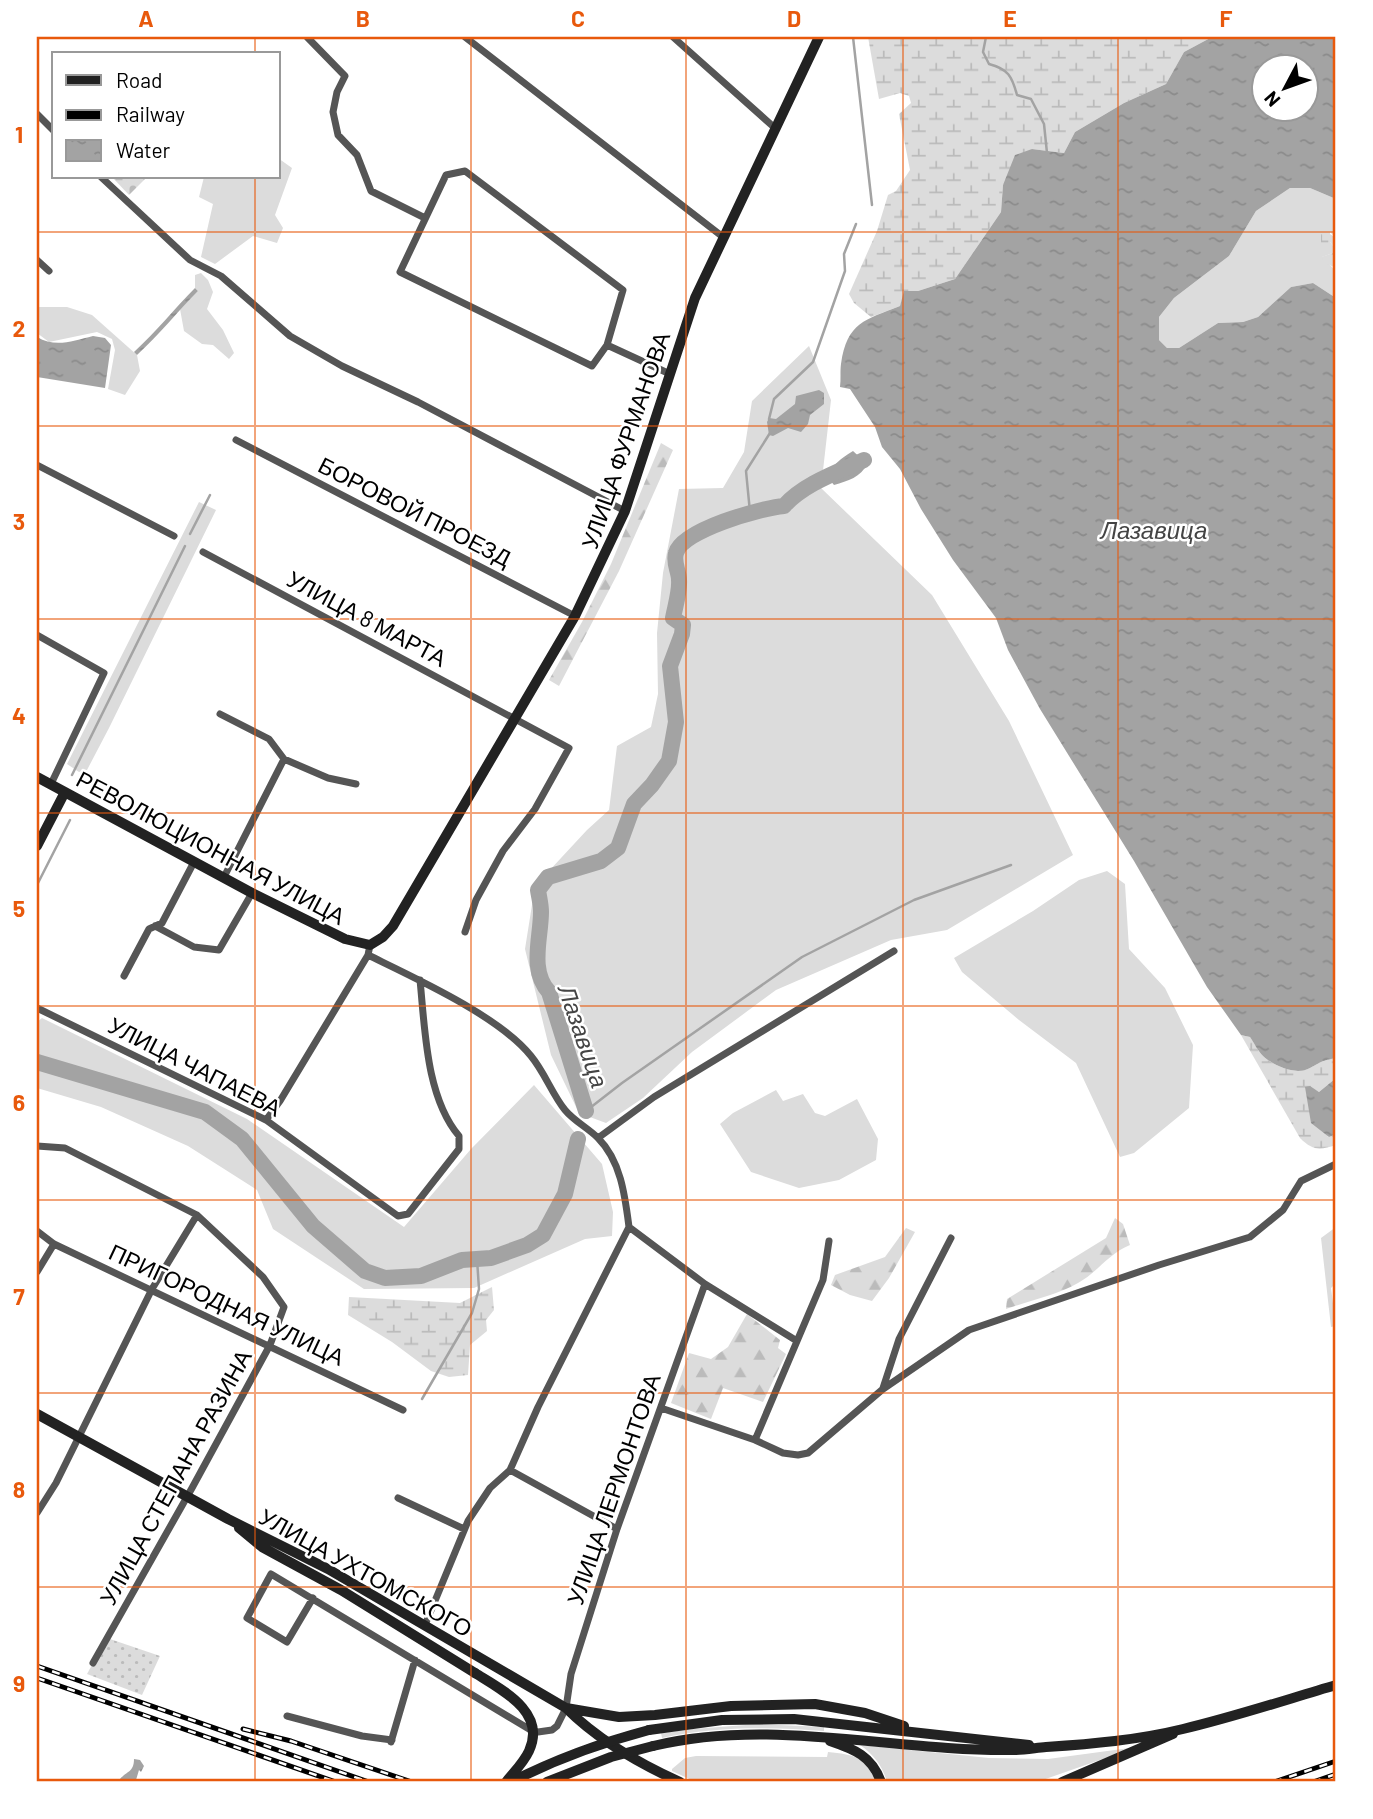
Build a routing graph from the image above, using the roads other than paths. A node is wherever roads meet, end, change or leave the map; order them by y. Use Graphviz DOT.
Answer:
graph roads {
  1 [pos="307,37"];
  2 [pos="465,37"];
  3 [pos="673,37"];
  4 [pos="819,37"];
  5 [pos="37,114"];
  6 [pos="52,129"];
  7 [pos="776,129"];
  8 [pos="102,178"];
  9 [pos="425,218"];
  10 [pos="723,237"];
  11 [pos="37,260"];
  12 [pos="49,271"];
  13 [pos="607,345"];
  14 [pos="670,374"];
  15 [pos="236,440"];
  16 [pos="37,465"];
  17 [pos="625,512"];
  18 [pos="174,536"];
  19 [pos="203,552"];
  20 [pos="575,616"];
  21 [pos="37,635"];
  22 [pos="220,714"];
  23 [pos="514,718"];
  24 [pos="284,759"];
  25 [pos="37,777"];
  26 [pos="51,784"];
  27 [pos="356,784"];
  28 [pos="65,792"];
  29 [pos="37,846"];
  30 [pos="194,862"];
  31 [pos="224,877"];
  32 [pos="252,892"];
  33 [pos="155,926"];
  34 [pos="465,932"];
  35 [pos="369,950"];
  36 [pos="894,951"];
  37 [pos="124,976"];
  38 [pos="420,980"];
  39 [pos="37,1008"];
  40 [pos="266,1120"];
  41 [pos="598,1138"];
  42 [pos="37,1146"];
  43 [pos="1336,1164"];
  44 [pos="197,1215"];
  45 [pos="628,1227"];
  46 [pos="37,1231"];
  47 [pos="951,1238"];
  48 [pos="829,1241"];
  49 [pos="54,1244"];
  50 [pos="37,1272"];
  51 [pos="705,1284"];
  52 [pos="152,1289"];
  53 [pos="797,1341"];
  54 [pos="270,1345"];
  55 [pos="883,1389"];
  56 [pos="661,1408"];
  57 [pos="403,1410"];
  58 [pos="37,1413"];
  59 [pos="78,1437"];
  60 [pos="755,1440"];
  61 [pos="510,1470"];
  62 [pos="187,1496"];
  63 [pos="398,1498"];
  64 [pos="37,1513"];
  65 [pos="228,1519"];
  66 [pos="464,1529"];
  67 [pos="617,1529"];
  68 [pos="313,1598"];
  69 [pos="425,1625"];
  70 [pos="415,1660"];
  71 [pos="93,1663"];
  72 [pos="1336,1685"];
  73 [pos="566,1708"];
  74 [pos="287,1716"];
  75 [pos="1183,1729"];
  76 [pos="925,1732"];
  77 [pos="816,1736"];
  78 [pos="1043,1747"];
  79 [pos="508,1782"];
  80 [pos="547,1782"];
  81 [pos="680,1782"];
  82 [pos="881,1782"];
  83 [pos="1062,1782"];
  1 -- 9 [label="street"];
  2 -- 10 [label="street"];
  3 -- 7 [label="street"];
  4 -- 7 [label="main road, УЛИЦА ФУРМАНОВА"];
  5 -- 6 [label="street"];
  7 -- 10 [label="main road, УЛИЦА ФУРМАНОВА"];
  8 -- 17 [label="street"];
  9 -- 13 [label="street"];
  9 -- 13 [label="street"];
  10 -- 14 [label="main road, УЛИЦА ФУРМАНОВА"];
  11 -- 12 [label="street"];
  13 -- 14 [label="street"];
  14 -- 17 [label="main road, УЛИЦА ФУРМАНОВА"];
  15 -- 20 [label="street, БОРОВОЙ ПРОЕЗД"];
  16 -- 18 [label="street"];
  17 -- 20 [label="main road, УЛИЦА ФУРМАНОВА"];
  19 -- 23 [label="street, УЛИЦА 8 МАРТА"];
  20 -- 23 [label="main road, УЛИЦА ФУРМАНОВА"];
  21 -- 26 [label="street"];
  22 -- 24 [label="street"];
  23 -- 34 [label="street, УЛИЦА 8 МАРТА"];
  23 -- 35 [label="main road, УЛИЦА ФУРМАНОВА"];
  24 -- 27 [label="street"];
  24 -- 31 [label="street"];
  25 -- 26 [label="main road, РЕВОЛЮЦИОННАЯ УЛИЦА"];
  26 -- 28 [label="main road, РЕВОЛЮЦИОННАЯ УЛИЦА"];
  28 -- 29 [label="main road"];
  28 -- 30 [label="main road, РЕВОЛЮЦИОННАЯ УЛИЦА"];
  30 -- 31 [label="main road, РЕВОЛЮЦИОННАЯ УЛИЦА"];
  30 -- 33 [label="street"];
  31 -- 32 [label="main road, РЕВОЛЮЦИОННАЯ УЛИЦА"];
  32 -- 33 [label="street"];
  32 -- 35 [label="main road, РЕВОЛЮЦИОННАЯ УЛИЦА"];
  33 -- 37 [label="street"];
  35 -- 38 [label="street"];
  35 -- 40 [label="street, УЛИЦА ФУРМАНОВА"];
  36 -- 41 [label="street"];
  38 -- 40 [label="street, УЛИЦА ЧАПАЕВА"];
  38 -- 41 [label="street"];
  39 -- 40 [label="street, УЛИЦА ЧАПАЕВА"];
  41 -- 45 [label="street"];
  42 -- 44 [label="street"];
  43 -- 55 [label="street"];
  44 -- 52 [label="street"];
  44 -- 54 [label="street, УЛИЦА СТЕПАНА РАЗИНА"];
  45 -- 51 [label="street"];
  45 -- 61 [label="street"];
  46 -- 49 [label="street, ПРИГОРОДНАЯ УЛИЦА"];
  47 -- 55 [label="street"];
  48 -- 53 [label="street"];
  49 -- 50 [label="street"];
  49 -- 52 [label="street, ПРИГОРОДНАЯ УЛИЦА"];
  51 -- 53 [label="street"];
  51 -- 56 [label="street, УЛИЦА ЛЕРМОНТОВА"];
  52 -- 54 [label="street, ПРИГОРОДНАЯ УЛИЦА"];
  52 -- 59 [label="street"];
  53 -- 60 [label="street"];
  54 -- 57 [label="street, ПРИГОРОДНАЯ УЛИЦА"];
  54 -- 62 [label="street, УЛИЦА СТЕПАНА РАЗИНА"];
  55 -- 60 [label="street"];
  56 -- 60 [label="street"];
  56 -- 67 [label="street, УЛИЦА ЛЕРМОНТОВА"];
  58 -- 59 [label="main road, УЛИЦА УХТОМСКОГО"];
  59 -- 62 [label="main road, УЛИЦА УХТОМСКОГО"];
  59 -- 64 [label="street"];
  61 -- 66 [label="street"];
  61 -- 67 [label="street"];
  62 -- 65 [label="main road, УЛИЦА УХТОМСКОГО"];
  62 -- 71 [label="street, УЛИЦА СТЕПАНА РАЗИНА"];
  63 -- 66 [label="street"];
  65 -- 69 [label="main road, УЛИЦА УХТОМСКОГО"];
  65 -- 79 [label="main road, bridge"];
  66 -- 69 [label="street"];
  67 -- 73 [label="street, УЛИЦА ЛЕРМОНТОВА"];
  68 -- 68 [label="street"];
  68 -- 70 [label="street"];
  69 -- 73 [label="main road, УЛИЦА УХТОМСКОГО"];
  70 -- 73 [label="street"];
  70 -- 74 [label="street"];
  72 -- 75 [label="main road"];
  73 -- 76 [label="main road"];
  73 -- 81 [label="main road, УЛИЦА УХТОМСКОГО"];
  75 -- 78 [label="main road"];
  75 -- 83 [label="main road"];
  76 -- 78 [label="main road"];
  76 -- 79 [label="main road, bridge"];
  77 -- 78 [label="main road"];
  77 -- 80 [label="main road, bridge"];
  77 -- 82 [label="main road"];
}
